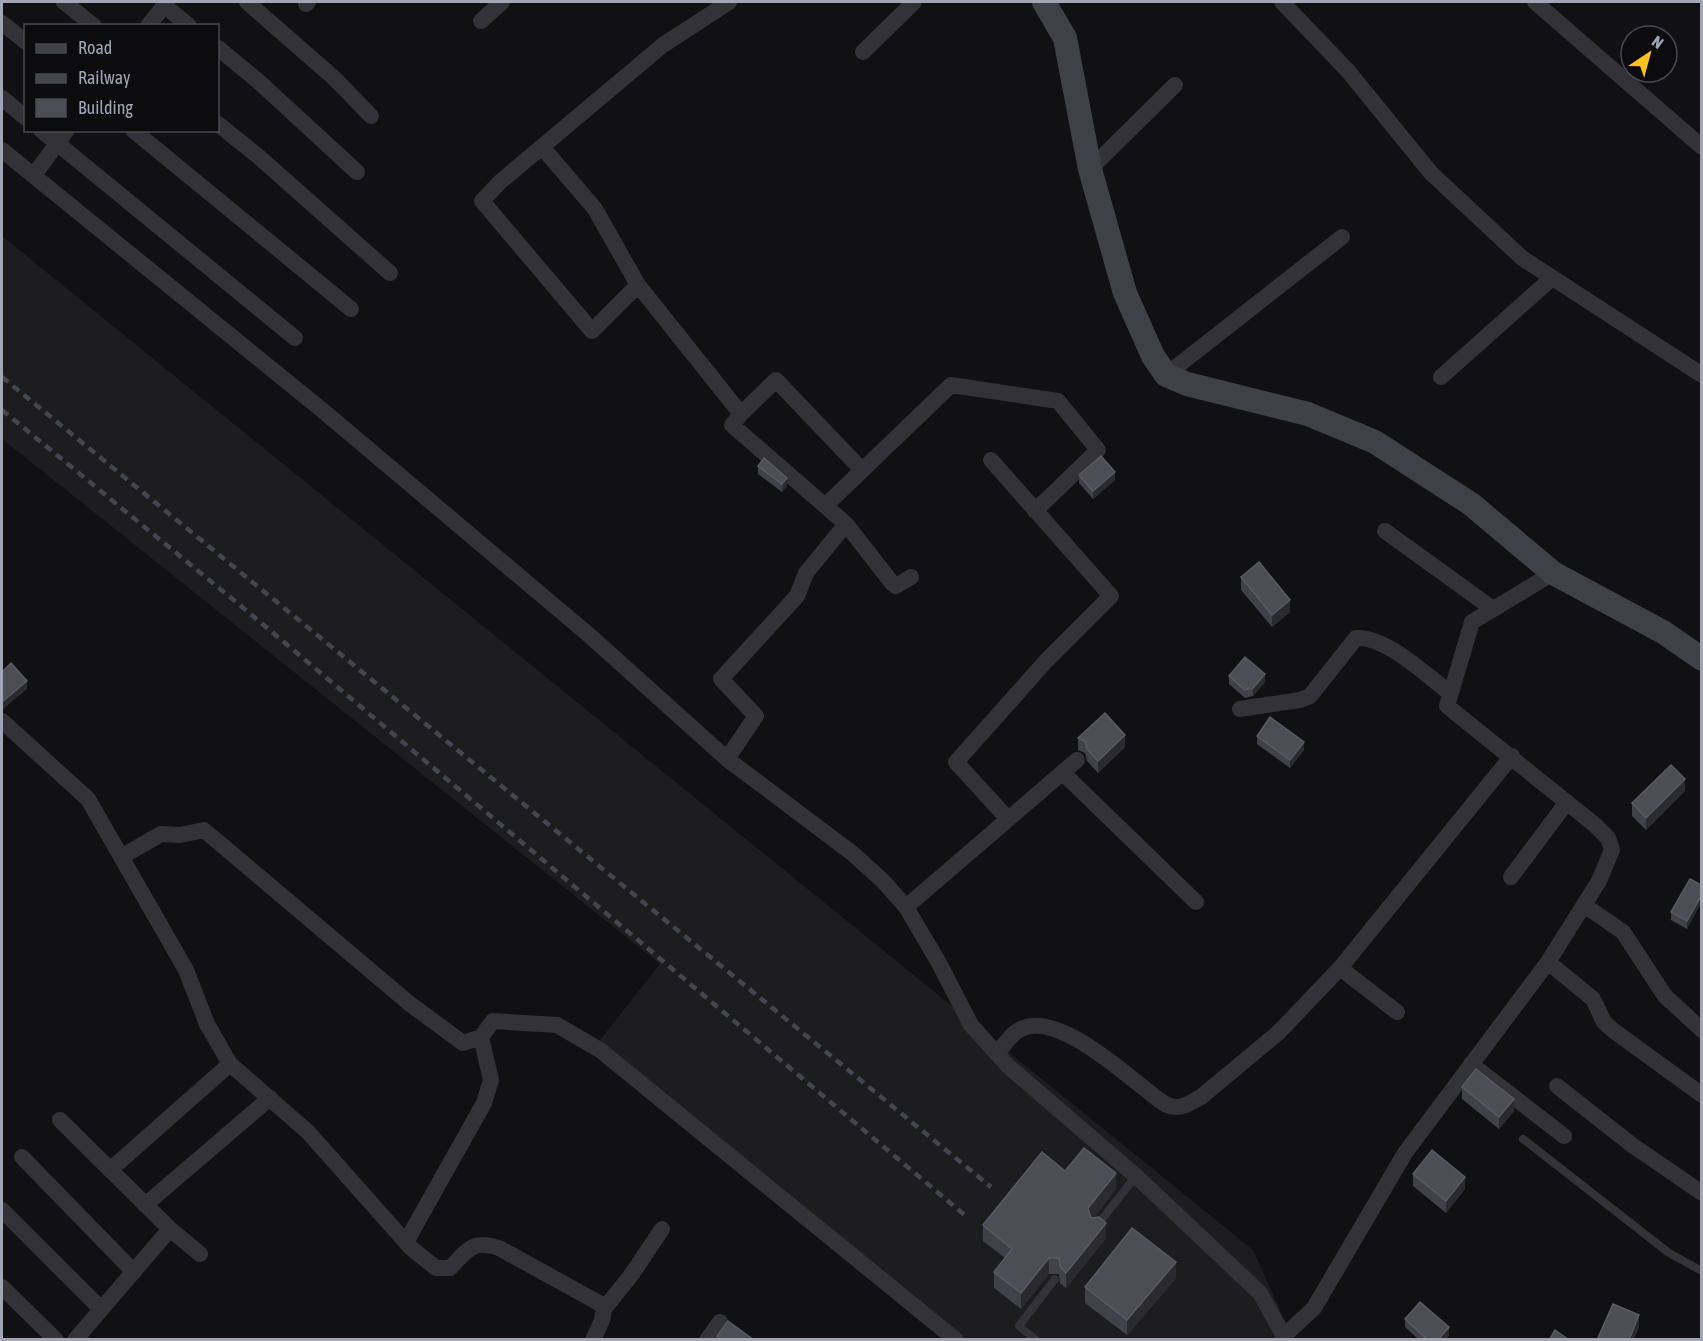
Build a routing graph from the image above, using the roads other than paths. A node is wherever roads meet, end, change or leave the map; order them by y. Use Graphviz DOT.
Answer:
graph roads {
  1 [pos="64,2"];
  2 [pos="247,2"];
  3 [pos="502,2"];
  4 [pos="729,2"];
  5 [pos="914,2"];
  6 [pos="1044,2"];
  7 [pos="1282,2"];
  8 [pos="1535,2"];
  9 [pos="161,4"];
  10 [pos="481,21"];
  11 [pos="2,22"];
  12 [pos="92,24"];
  13 [pos="149,24"];
  14 [pos="186,24"];
  15 [pos="24,40"];
  16 [pos="219,49"];
  17 [pos="862,52"];
  18 [pos="1175,86"];
  19 [pos="2,98"];
  20 [pos="24,116"];
  21 [pos="371,116"];
  22 [pos="219,125"];
  23 [pos="47,132"];
  24 [pos="135,132"];
  25 [pos="62,137"];
  26 [pos="542,147"];
  27 [pos="1701,147"];
  28 [pos="2,150"];
  29 [pos="1090,169"];
  30 [pos="357,172"];
  31 [pos="34,175"];
  32 [pos="1342,237"];
  33 [pos="390,273"];
  34 [pos="1551,279"];
  35 [pos="638,285"];
  36 [pos="351,309"];
  37 [pos="295,338"];
  38 [pos="1166,375"];
  39 [pos="1701,375"];
  40 [pos="1442,377"];
  41 [pos="741,414"];
  42 [pos="991,460"];
  43 [pos="862,470"];
  44 [pos="825,506"];
  45 [pos="1035,511"];
  46 [pos="846,524"];
  47 [pos="1385,531"];
  48 [pos="1553,573"];
  49 [pos="911,578"];
  50 [pos="1493,609"];
  51 [pos="1701,659"];
  52 [pos="1450,693"];
  53 [pos="1240,710"];
  54 [pos="2,721"];
  55 [pos="1512,756"];
  56 [pos="727,759"];
  57 [pos="1077,760"];
  58 [pos="1063,773"];
  59 [pos="1568,802"];
  60 [pos="1008,819"];
  61 [pos="122,857"];
  62 [pos="1511,876"];
  63 [pos="1196,902"];
  64 [pos="1584,905"];
  65 [pos="906,907"];
  66 [pos="1548,962"];
  67 [pos="1340,968"];
  68 [pos="1397,1012"];
  69 [pos="1701,1030"];
  70 [pos="481,1037"];
  71 [pos="997,1054"];
  72 [pos="230,1064"];
  73 [pos="1471,1064"];
  74 [pos="1557,1086"];
  75 [pos="1701,1095"];
  76 [pos="270,1098"];
  77 [pos="60,1120"];
  78 [pos="1564,1136"];
  79 [pos="1523,1139"];
  80 [pos="22,1157"];
  81 [pos="110,1170"];
  82 [pos="1136,1176"];
  83 [pos="1701,1193"];
  84 [pos="145,1205"];
  85 [pos="2,1210"];
  86 [pos="662,1229"];
  87 [pos="1094,1229"];
  88 [pos="170,1230"];
  89 [pos="406,1242"];
  90 [pos="200,1254"];
  91 [pos="1701,1271"];
  92 [pos="134,1272"];
  93 [pos="1055,1280"];
  94 [pos="2,1287"];
  95 [pos="101,1309"];
  96 [pos="604,1309"];
  97 [pos="720,1322"];
  98 [pos="1286,1337"];
  99 [pos="56,1340"];
  100 [pos="75,1340"];
  101 [pos="594,1340"];
  102 [pos="707,1340"];
  103 [pos="956,1340"];
  104 [pos="1036,1340"];
  1 -- 12 [label="street"];
  2 -- 21 [label="street"];
  3 -- 10 [label="street"];
  4 -- 26 [label="street"];
  5 -- 17 [label="street"];
  6 -- 29 [label="street"];
  7 -- 34 [label="street"];
  8 -- 27 [label="street"];
  9 -- 13 [label="street"];
  9 -- 14 [label="street"];
  11 -- 15 [label="street"];
  16 -- 30 [label="street"];
  18 -- 29 [label="street"];
  19 -- 20 [label="street"];
  22 -- 33 [label="street"];
  23 -- 25 [label="street"];
  24 -- 36 [label="street"];
  25 -- 31 [label="street"];
  25 -- 37 [label="street"];
  26 -- 35 [label="street"];
  26 -- 35 [label="street"];
  28 -- 31 [label="street"];
  29 -- 38 [label="street"];
  31 -- 56 [label="street"];
  32 -- 38 [label="street"];
  34 -- 39 [label="street"];
  34 -- 40 [label="street"];
  35 -- 41 [label="street"];
  38 -- 48 [label="street"];
  41 -- 43 [label="street"];
  41 -- 44 [label="street"];
  42 -- 45 [label="street"];
  43 -- 44 [label="street"];
  43 -- 45 [label="street"];
  44 -- 46 [label="street"];
  45 -- 60 [label="street"];
  46 -- 49 [label="street"];
  46 -- 56 [label="street"];
  47 -- 50 [label="street"];
  48 -- 50 [label="street"];
  48 -- 51 [label="street"];
  50 -- 52 [label="street"];
  52 -- 53 [label="street"];
  52 -- 55 [label="street"];
  54 -- 61 [label="street"];
  55 -- 59 [label="street"];
  55 -- 67 [label="street"];
  56 -- 65 [label="street"];
  57 -- 58 [label="street"];
  58 -- 60 [label="street"];
  58 -- 63 [label="street"];
  59 -- 62 [label="street"];
  59 -- 64 [label="street"];
  60 -- 65 [label="street"];
  61 -- 70 [label="street"];
  61 -- 72 [label="street"];
  64 -- 66 [label="street"];
  64 -- 69 [label="street"];
  65 -- 71 [label="street"];
  66 -- 73 [label="street"];
  66 -- 75 [label="street"];
  67 -- 68 [label="street"];
  67 -- 71 [label="street"];
  70 -- 89 [label="street"];
  70 -- 103 [label="street"];
  71 -- 82 [label="street"];
  72 -- 76 [label="street"];
  72 -- 81 [label="street"];
  73 -- 78 [label="street"];
  73 -- 98 [label="street"];
  74 -- 83 [label="street"];
  76 -- 84 [label="street"];
  76 -- 89 [label="street"];
  77 -- 81 [label="street"];
  79 -- 91 [label="lane"];
  80 -- 92 [label="street"];
  81 -- 84 [label="street"];
  82 -- 87 [label="lane"];
  82 -- 98 [label="street"];
  84 -- 88 [label="street"];
  85 -- 95 [label="street"];
  86 -- 96 [label="street"];
  88 -- 90 [label="street"];
  88 -- 92 [label="street"];
  89 -- 96 [label="street"];
  92 -- 95 [label="street"];
  93 -- 104 [label="lane"];
  94 -- 99 [label="street"];
  95 -- 100 [label="street"];
  96 -- 101 [label="street"];
  97 -- 102 [label="street"];
}
